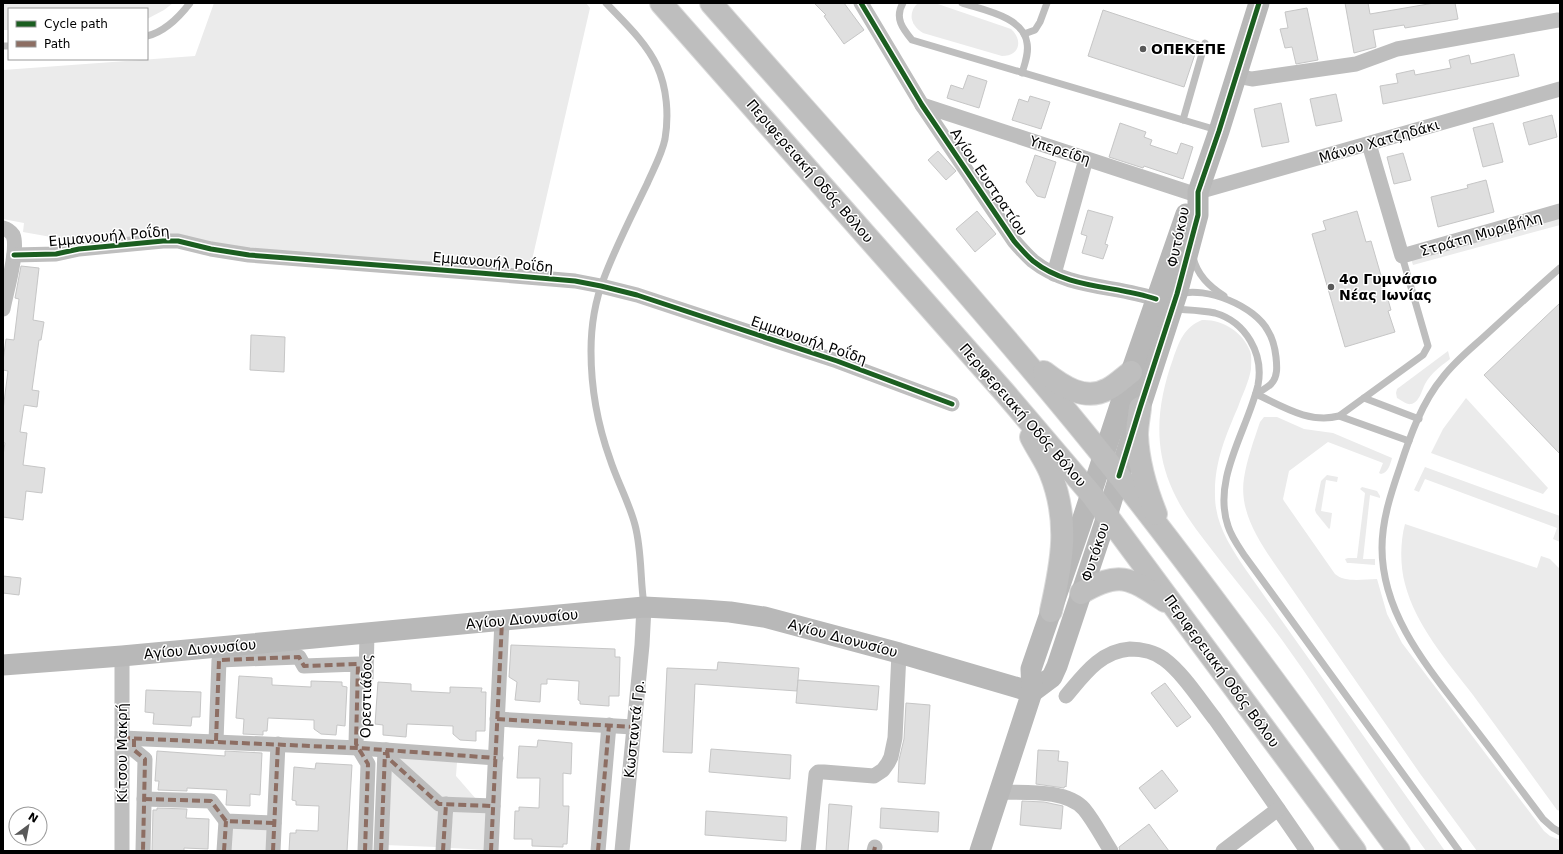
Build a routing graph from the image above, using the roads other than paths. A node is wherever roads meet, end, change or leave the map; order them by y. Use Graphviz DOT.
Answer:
graph roads {
  1 [pos="190,3"];
  2 [pos="606,3"];
  3 [pos="661,3"];
  4 [pos="711,3"];
  5 [pos="861,3"];
  6 [pos="903,3"];
  7 [pos="962,3"];
  8 [pos="1047,3"];
  9 [pos="1259,3"];
  10 [pos="1558,20"];
  11 [pos="1024,34"];
  12 [pos="148,36"];
  13 [pos="1205,43"];
  14 [pos="1022,73"];
  15 [pos="1236,76"];
  16 [pos="1560,89"];
  17 [pos="922,105"];
  18 [pos="1183,120"];
  19 [pos="1219,131"];
  20 [pos="1368,144"];
  21 [pos="1086,159"];
  22 [pos="1198,194"];
  23 [pos="1560,211"];
  24 [pos="8,231"];
  25 [pos="1190,246"];
  26 [pos="14,255"];
  27 [pos="1402,256"];
  28 [pos="1560,268"];
  29 [pos="1054,274"];
  30 [pos="601,286"];
  31 [pos="1167,300"];
  32 [pos="1234,302"];
  33 [pos="3,309"];
  34 [pos="1019,353"];
  35 [pos="1131,372"];
  36 [pos="1005,393"];
  37 [pos="1256,394"];
  38 [pos="1364,398"];
  39 [pos="952,404"];
  40 [pos="1140,408"];
  41 [pos="1339,416"];
  42 [pos="1419,419"];
  43 [pos="1409,441"];
  44 [pos="1103,457"];
  45 [pos="1119,476"];
  46 [pos="1091,494"];
  47 [pos="1107,516"];
  48 [pos="1165,535"];
  49 [pos="1081,593"];
  50 [pos="644,607"];
  51 [pos="1176,609"];
  52 [pos="1051,611"];
  53 [pos="502,621"];
  54 [pos="367,633"];
  55 [pos="899,653"];
  56 [pos="122,656"];
  57 [pos="3,665"];
  58 [pos="1032,692"];
  59 [pos="1066,696"];
  60 [pos="497,719"];
  61 [pos="609,725"];
  62 [pos="634,727"];
  63 [pos="128,738"];
  64 [pos="216,742"];
  65 [pos="278,744"];
  66 [pos="363,748"];
  67 [pos="386,750"];
  68 [pos="496,758"];
  69 [pos="1000,792"];
  70 [pos="144,799"];
  71 [pos="446,804"];
  72 [pos="494,806"];
  73 [pos="1278,809"];
  74 [pos="226,821"];
  75 [pos="274,823"];
  76 [pos="1560,832"];
  77 [pos="122,851"];
  78 [pos="143,851"];
  79 [pos="224,851"];
  80 [pos="273,851"];
  81 [pos="365,851"];
  82 [pos="368,851"];
  83 [pos="373,851"];
  84 [pos="381,851"];
  85 [pos="443,851"];
  86 [pos="492,851"];
  87 [pos="598,851"];
  88 [pos="622,851"];
  89 [pos="808,851"];
  90 [pos="980,851"];
  91 [pos="1111,851"];
  92 [pos="1222,851"];
  93 [pos="1307,851"];
  94 [pos="1355,851"];
  95 [pos="1399,851"];
  96 [pos="1459,851"];
  1 -- 12 [label="lane"];
  2 -- 30 [label="lane"];
  3 -- 36 [label="main road, Περιφερειακή Οδός Βόλου"];
  4 -- 34 [label="main road"];
  5 -- 17 [label="street, Αγίου Ευστρατίου"];
  6 -- 14 [label="lane"];
  7 -- 11 [label="lane"];
  8 -- 11 [label="lane"];
  9 -- 15 [label="main road, Φυτόκου"];
  10 -- 15 [label="street"];
  11 -- 14 [label="lane"];
  13 -- 18 [label="lane"];
  14 -- 18 [label="lane"];
  15 -- 19 [label="main road, Φυτόκου"];
  16 -- 20 [label="street, Μάνου Χατζηδάκι"];
  17 -- 21 [label="street, Υπερείδη"];
  17 -- 29 [label="street, Αγίου Ευστρατίου"];
  18 -- 19 [label="lane"];
  19 -- 22 [label="main road, Φυτόκου"];
  20 -- 22 [label="street, Μάνου Χατζηδάκι"];
  20 -- 27 [label="street"];
  21 -- 22 [label="street, Υπερείδη"];
  21 -- 29 [label="street"];
  22 -- 25 [label="main road, Φυτόκου"];
  22 -- 31 [label="main road, Φυτόκου"];
  23 -- 27 [label="street, Στράτη Μυριβήλη"];
  24 -- 26 [label="street"];
  25 -- 31 [label="main road, Φυτόκου"];
  25 -- 32 [label="lane"];
  26 -- 30 [label="street, Εμμανουήλ Ροΐδη"];
  26 -- 33 [label="street"];
  27 -- 38 [label="lane"];
  28 -- 42 [label="lane"];
  29 -- 31 [label="street, Αγίου Ευστρατίου"];
  30 -- 39 [label="street, Εμμανουήλ Ροΐδη"];
  30 -- 50 [label="lane"];
  31 -- 32 [label="lane"];
  31 -- 35 [label="main road, Φυτόκου"];
  31 -- 37 [label="lane"];
  31 -- 40 [label="main road, Φυτόκου"];
  32 -- 37 [label="lane"];
  34 -- 35 [label="main road"];
  34 -- 44 [label="main road"];
  35 -- 44 [label="main road, Φυτόκου"];
  36 -- 46 [label="main road, Περιφερειακή Οδός Βόλου"];
  36 -- 52 [label="main road"];
  37 -- 41 [label="lane"];
  37 -- 96 [label="lane"];
  38 -- 41 [label="lane"];
  38 -- 42 [label="lane"];
  40 -- 45 [label="main road, Φυτόκου"];
  40 -- 48 [label="main road"];
  41 -- 43 [label="lane"];
  42 -- 43 [label="lane"];
  43 -- 76 [label="lane"];
  44 -- 45 [label="main road"];
  44 -- 46 [label="main road, Φυτόκου"];
  45 -- 47 [label="main road, Φυτόκου"];
  45 -- 48 [label="main road"];
  46 -- 47 [label="main road, Περιφερειακή Οδός Βόλου"];
  46 -- 52 [label="main road, Φυτόκου"];
  47 -- 49 [label="main road, Φυτόκου"];
  47 -- 51 [label="main road, Περιφερειακή Οδός Βόλου"];
  48 -- 95 [label="main road"];
  49 -- 51 [label="main road"];
  49 -- 58 [label="main road, Φυτόκου"];
  50 -- 53 [label="main road, Αγίου Διονυσίου"];
  50 -- 55 [label="main road, Αγίου Διονυσίου"];
  50 -- 62 [label="street, Κωσταντά Γρ."];
  51 -- 94 [label="main road, Περιφερειακή Οδός Βόλου"];
  52 -- 58 [label="main road, Φυτόκου"];
  53 -- 54 [label="main road, Αγίου Διονυσίου"];
  53 -- 60 [label="street"];
  54 -- 56 [label="main road, Αγίου Διονυσίου"];
  54 -- 66 [label="street, Ορεστιάδος"];
  55 -- 58 [label="main road, Αγίου Διονυσίου"];
  55 -- 89 [label="street"];
  56 -- 57 [label="main road, Αγίου Διονυσίου"];
  56 -- 63 [label="street, Κίτσου Μακρή"];
  58 -- 69 [label="main road, Φυτόκου"];
  59 -- 73 [label="street"];
  60 -- 61 [label="street"];
  60 -- 68 [label="street"];
  61 -- 62 [label="street"];
  61 -- 87 [label="street"];
  62 -- 88 [label="street, Κωσταντά Γρ."];
  63 -- 64 [label="street"];
  63 -- 70 [label="street"];
  63 -- 77 [label="street, Κίτσου Μακρή"];
  64 -- 65 [label="street"];
  64 -- 66 [label="street"];
  65 -- 66 [label="street"];
  65 -- 75 [label="street"];
  66 -- 67 [label="street"];
  66 -- 81 [label="street"];
  66 -- 83 [label="street, Ορεστιάδος"];
  67 -- 68 [label="street"];
  67 -- 71 [label="street"];
  67 -- 84 [label="street"];
  68 -- 72 [label="street"];
  69 -- 90 [label="main road, Φυτόκου"];
  69 -- 91 [label="street"];
  70 -- 74 [label="street"];
  70 -- 78 [label="street"];
  71 -- 72 [label="street"];
  71 -- 85 [label="street"];
  72 -- 86 [label="street"];
  73 -- 92 [label="street"];
  73 -- 93 [label="street"];
  74 -- 75 [label="street"];
  74 -- 79 [label="street"];
  75 -- 80 [label="street"];
  81 -- 82 [label="street"];
}
